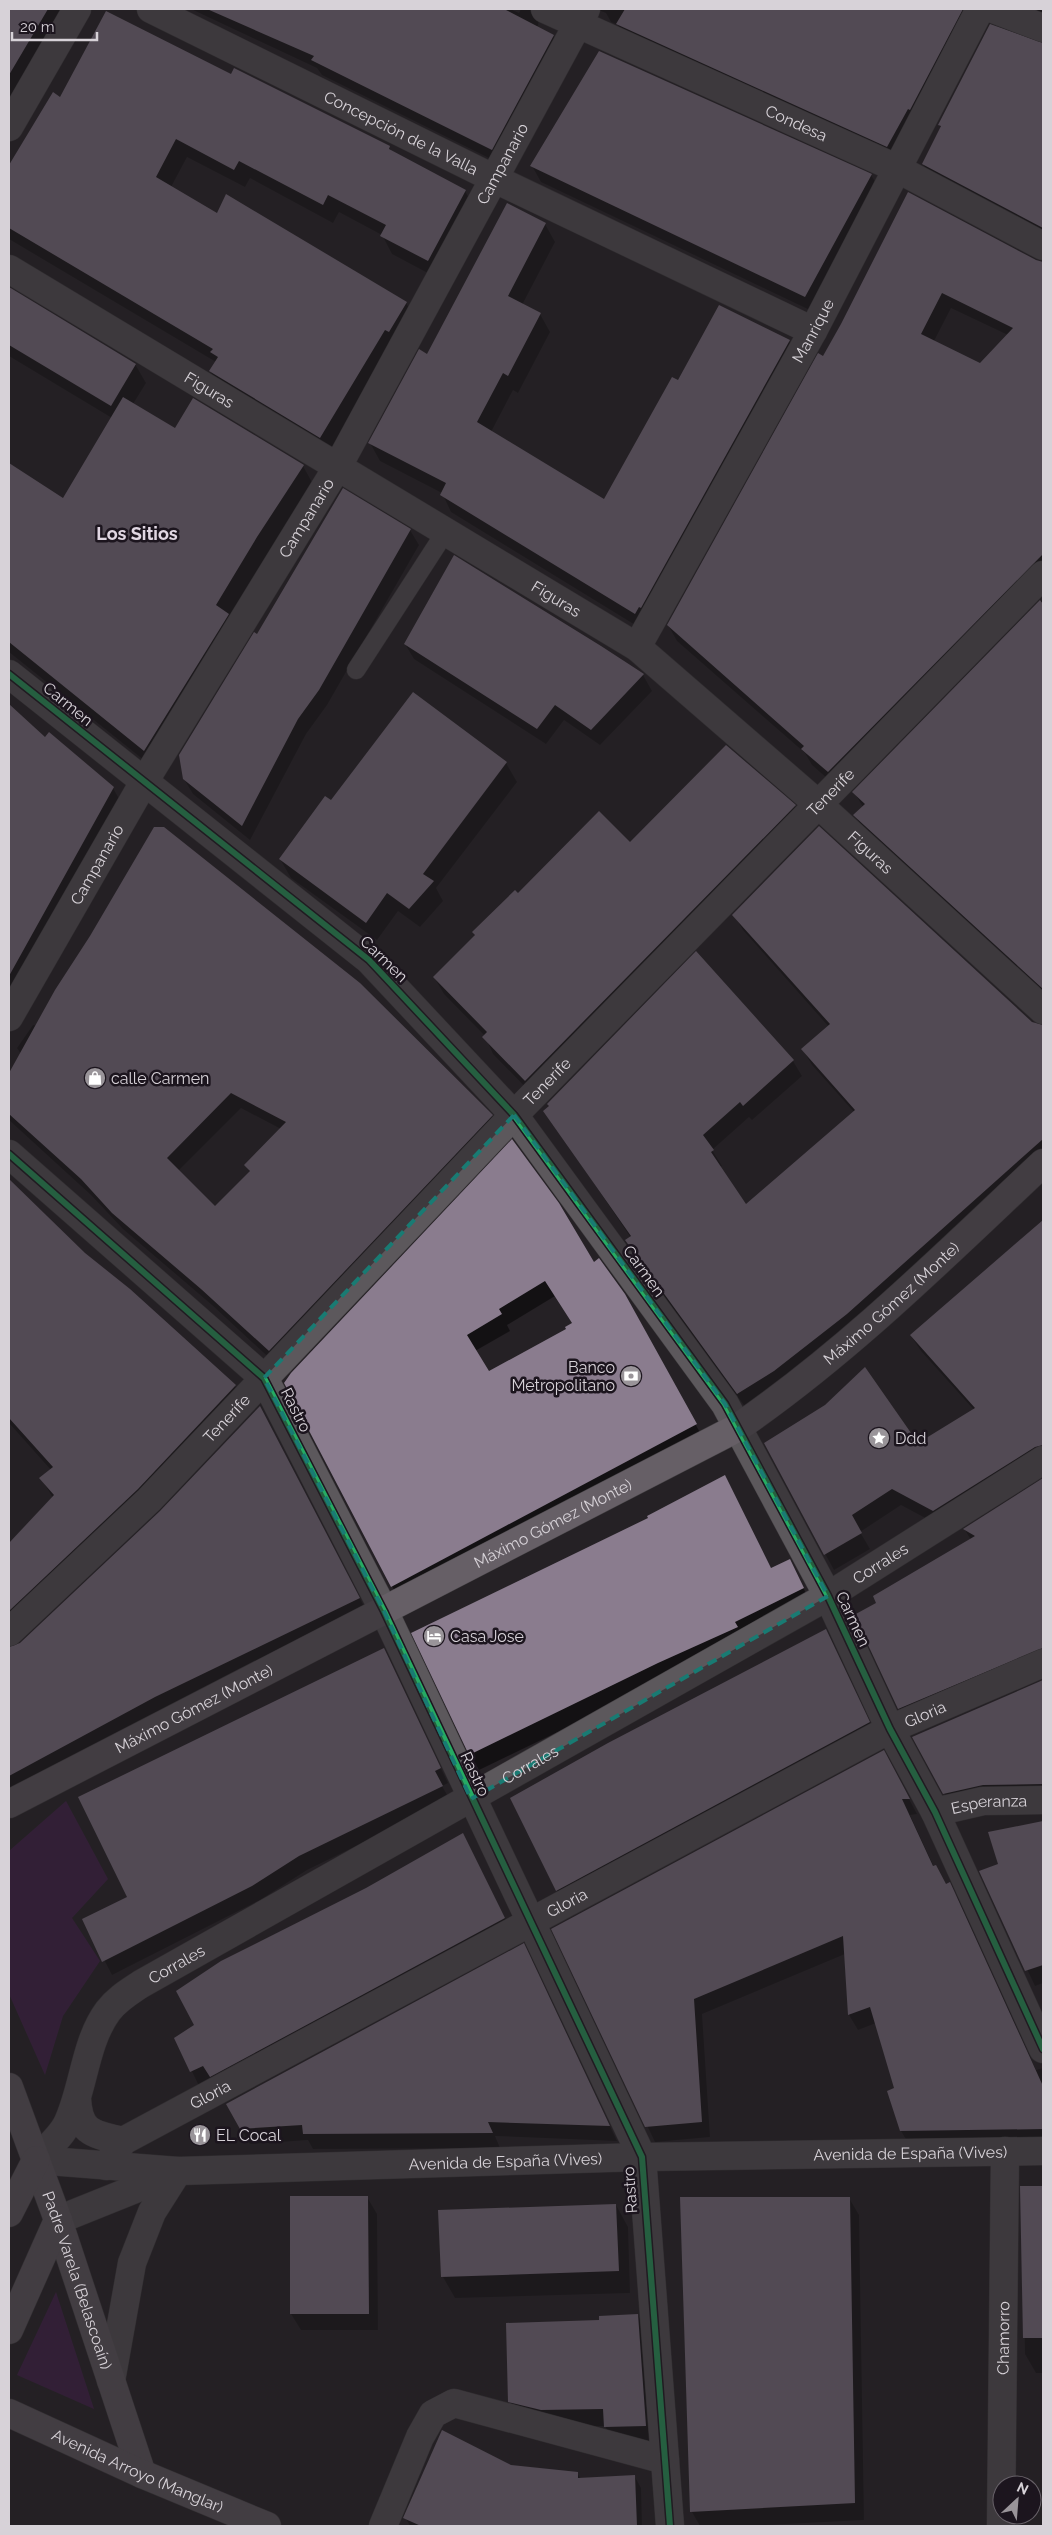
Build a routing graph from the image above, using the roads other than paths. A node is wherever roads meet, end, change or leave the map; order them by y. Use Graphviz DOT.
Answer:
graph roads {
  1 [pos="77,9"];
  2 [pos="151,9"];
  3 [pos="545,9"];
  4 [pos="980,9"];
  5 [pos="993,9"];
  6 [pos="581,16"];
  7 [pos="1043,28"];
  8 [pos="9,128"];
  9 [pos="896,168"];
  10 [pos="493,178"];
  11 [pos="1043,246"];
  12 [pos="9,269"];
  13 [pos="813,331"];
  14 [pos="338,466"];
  15 [pos="446,531"];
  16 [pos="1043,575"];
  17 [pos="637,647"];
  18 [pos="356,670"];
  19 [pos="9,674"];
  20 [pos="144,782"];
  21 [pos="818,804"];
  22 [pos="1043,1010"];
  23 [pos="9,1017"];
  24 [pos="514,1115"];
  25 [pos="9,1154"];
  26 [pos="1043,1163"];
  27 [pos="264,1378"];
  28 [pos="737,1428"];
  29 [pos="1043,1460"];
  30 [pos="828,1596"];
  31 [pos="384,1611"];
  32 [pos="9,1632"];
  33 [pos="1043,1663"];
  34 [pos="890,1729"];
  35 [pos="471,1798"];
  36 [pos="1043,1800"];
  37 [pos="13,1804"];
  38 [pos="935,1812"];
  39 [pos="531,1920"];
  40 [pos="1043,2049"];
  41 [pos="9,2087"];
  42 [pos="77,2099"];
  43 [pos="122,2141"];
  44 [pos="1005,2151"];
  45 [pos="1043,2151"];
  46 [pos="642,2157"];
  47 [pos="36,2160"];
  48 [pos="106,2166"];
  49 [pos="178,2171"];
  50 [pos="9,2213"];
  51 [pos="58,2220"];
  52 [pos="9,2330"];
  53 [pos="111,2381"];
  54 [pos="9,2413"];
  55 [pos="665,2460"];
  56 [pos="142,2474"];
  57 [pos="267,2526"];
  58 [pos="383,2526"];
  59 [pos="670,2526"];
  60 [pos="1001,2526"];
  1 -- 8 [label="street"];
  2 -- 10 [label="street, Concepción de la Valla"];
  3 -- 6 [label="street, Condesa"];
  4 -- 9 [label="street, Manrique"];
  5 -- 7 [label="street"];
  6 -- 9 [label="street, Condesa"];
  6 -- 10 [label="street, Campanario"];
  9 -- 11 [label="street, Condesa"];
  9 -- 13 [label="street, Manrique"];
  10 -- 13 [label="street, Concepción de la Valla"];
  10 -- 14 [label="street, Campanario"];
  12 -- 14 [label="street, Figuras"];
  13 -- 17 [label="street, Manrique"];
  14 -- 15 [label="street, Figuras"];
  14 -- 20 [label="street, Campanario"];
  15 -- 17 [label="street, Figuras"];
  15 -- 18 [label="lane"];
  16 -- 21 [label="street, Tenerife"];
  17 -- 21 [label="street, Figuras"];
  19 -- 20 [label="street, Carmen"];
  20 -- 23 [label="street, Campanario"];
  20 -- 24 [label="street, Carmen"];
  21 -- 22 [label="street, Figuras"];
  21 -- 24 [label="street, Tenerife"];
  24 -- 27 [label="street, Tenerife"];
  24 -- 28 [label="street, Carmen"];
  25 -- 27 [label="street, Rastro"];
  26 -- 28 [label="main road, Máximo Gómez (Monte)"];
  27 -- 31 [label="street, Rastro"];
  27 -- 32 [label="street, Tenerife"];
  28 -- 30 [label="street, Carmen"];
  28 -- 31 [label="main road, Máximo Gómez (Monte)"];
  29 -- 30 [label="street, Corrales"];
  30 -- 34 [label="street, Carmen"];
  30 -- 35 [label="street, Corrales"];
  31 -- 35 [label="street, Rastro"];
  31 -- 37 [label="main road, Máximo Gómez (Monte)"];
  33 -- 34 [label="street, Gloria"];
  34 -- 38 [label="street, Carmen"];
  34 -- 39 [label="street, Gloria"];
  35 -- 39 [label="street, Rastro"];
  35 -- 42 [label="street, Corrales"];
  36 -- 38 [label="street, Esperanza"];
  38 -- 40 [label="street, Carmen"];
  39 -- 43 [label="street, Gloria"];
  39 -- 46 [label="street, Rastro"];
  41 -- 47 [label="main road, Padre Varela (Belascoaín)"];
  42 -- 43 [label="street"];
  42 -- 47 [label="street, Corrales"];
  43 -- 48 [label="street, Gloria"];
  44 -- 45 [label="street, Avenida de España (Vives)"];
  44 -- 46 [label="street, Avenida de España (Vives)"];
  44 -- 60 [label="street, Chamorro"];
  46 -- 49 [label="street, Avenida de España (Vives)"];
  46 -- 55 [label="street, Rastro"];
  47 -- 48 [label="street, Avenida de España (Vives)"];
  47 -- 50 [label="main road"];
  47 -- 51 [label="main road, Padre Varela (Belascoaín)"];
  48 -- 49 [label="street, Avenida de España (Vives)"];
  49 -- 51 [label="street, Avenida de España (Vives)"];
  49 -- 53 [label="street"];
  51 -- 52 [label="main road"];
  51 -- 53 [label="main road, Padre Varela (Belascoaín)"];
  53 -- 56 [label="main road, Padre Varela (Belascoaín)"];
  54 -- 56 [label="main road, Avenida Arroyo (Manglar)"];
  55 -- 58 [label="street"];
  55 -- 59 [label="street, Rastro"];
  56 -- 57 [label="main road, Avenida Arroyo (Manglar)"];
}
